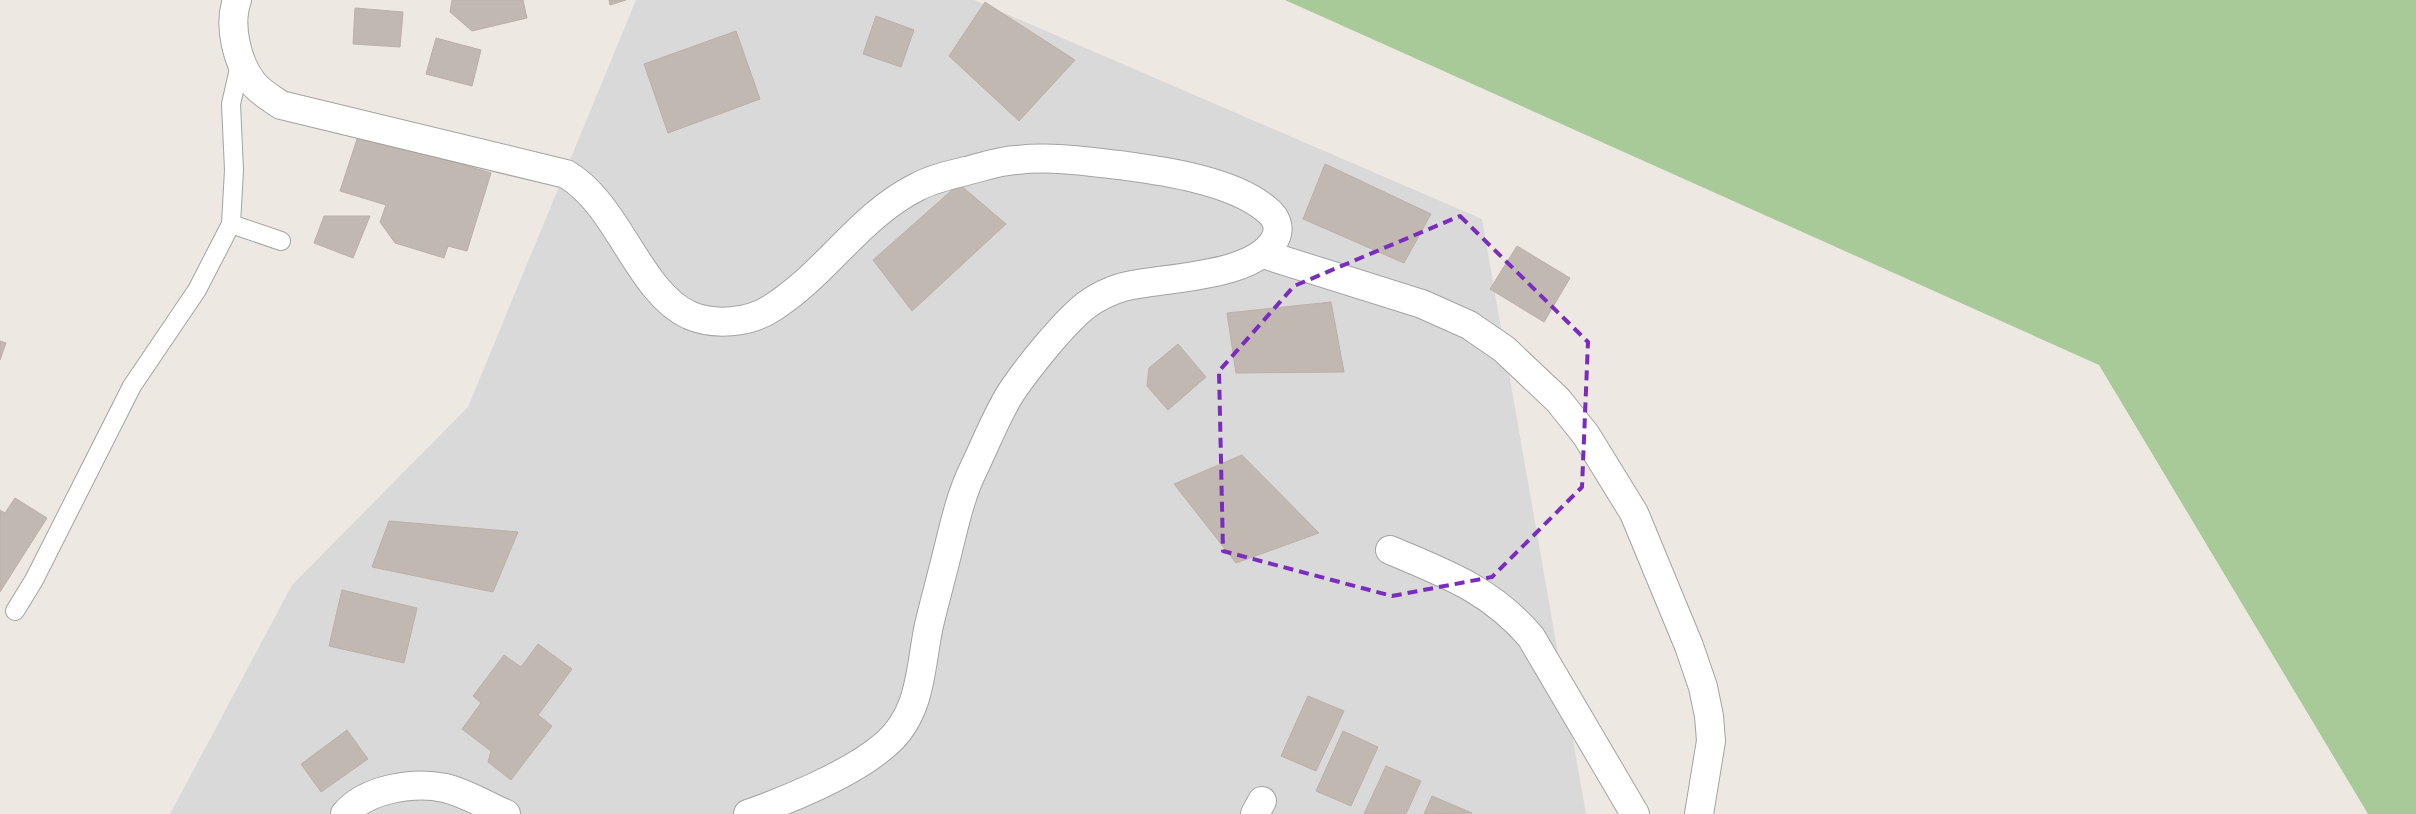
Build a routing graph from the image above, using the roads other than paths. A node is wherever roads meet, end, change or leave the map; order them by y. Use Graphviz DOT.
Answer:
graph roads {
  1 [pos="237,0"];
  2 [pos="241,60"];
  3 [pos="231,224"];
  4 [pos="282,241"];
  5 [pos="1263,254"];
  6 [pos="1390,550"];
  7 [pos="15,611"];
  8 [pos="345,814"];
  9 [pos="506,814"];
  10 [pos="748,814"];
  11 [pos="1635,814"];
  12 [pos="1699,814"];
  1 -- 2 [label="street"];
  2 -- 3 [label="lane"];
  2 -- 5 [label="street"];
  3 -- 4 [label="lane"];
  3 -- 7 [label="lane"];
  5 -- 10 [label="street"];
  5 -- 12 [label="street"];
  6 -- 11 [label="street"];
  8 -- 9 [label="street"];
}
